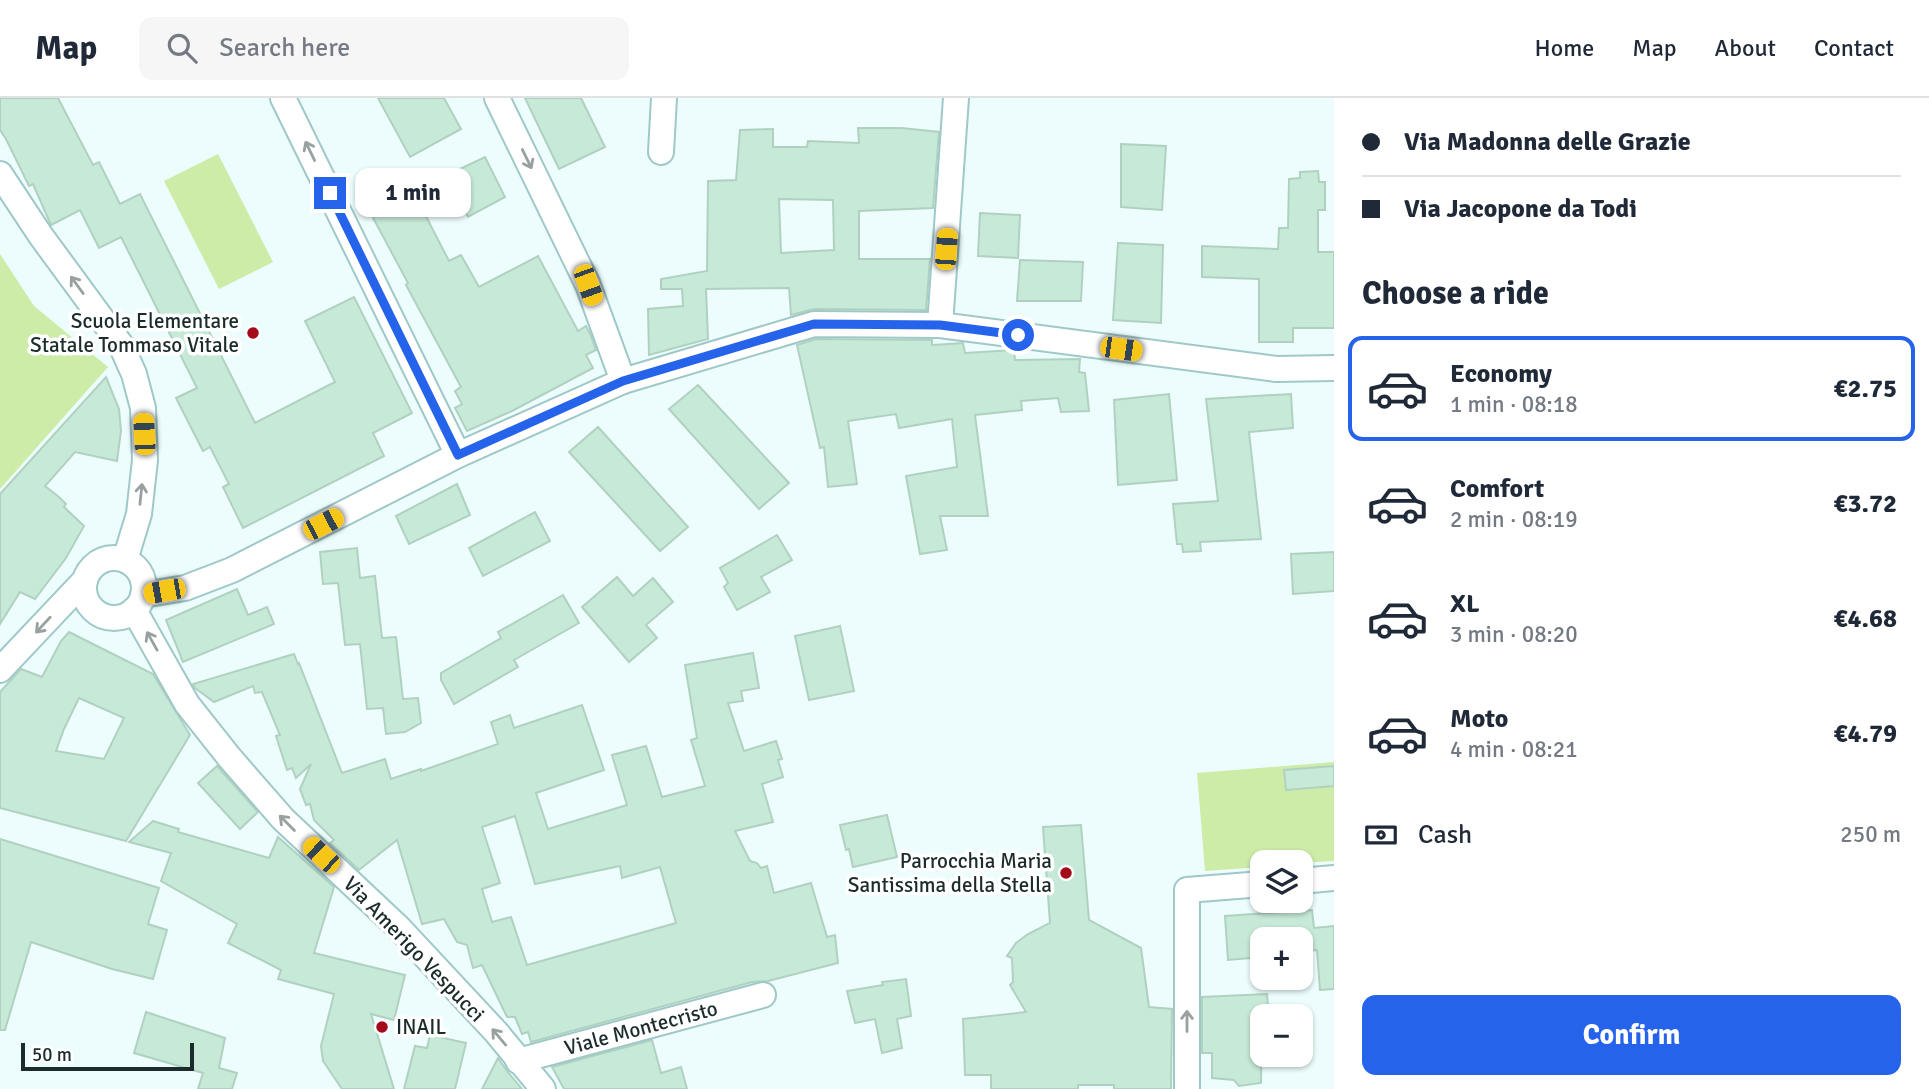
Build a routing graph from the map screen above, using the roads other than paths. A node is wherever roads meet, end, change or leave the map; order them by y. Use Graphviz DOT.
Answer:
graph roads {
  1 [pos="284,98"];
  2 [pos="497,98"];
  3 [pos="664,98"];
  4 [pos="956,98"];
  5 [pos="661,152"];
  6 [pos="0,174"];
  7 [pos="940,325"];
  8 [pos="1334,368"];
  9 [pos="623,381"];
  10 [pos="458,455"];
  11 [pos="125,560"];
  12 [pos="85,580"];
  13 [pos="138,602"];
  14 [pos="0,670"];
  15 [pos="1334,878"];
  16 [pos="1313,880"];
  17 [pos="1250,885"];
  18 [pos="764,995"];
  19 [pos="518,1060"];
  20 [pos="543,1089"];
  21 [pos="1187,1089"];
  10 -- 1 [label="street, one-way"];
  2 -- 9 [label="street, one-way"];
  3 -- 5 [label="street"];
  4 -- 7 [label="street"];
  11 -- 6 [label="street, one-way"];
  7 -- 8 [label="street"];
  7 -- 9 [label="street"];
  9 -- 10 [label="street"];
  10 -- 13 [label="street"];
  11 -- 12 [label="street"];
  11 -- 13 [label="street"];
  12 -- 13 [label="street"];
  12 -- 14 [label="street, one-way"];
  19 -- 13 [label="street, Via Amerigo Vespucci, one-way"];
  15 -- 16 [label="street"];
  21 -- 17 [label="street, one-way"];
  18 -- 19 [label="street, Viale Montecristo"];
  19 -- 20 [label="street, Via Amerigo Vespucci"];
}
